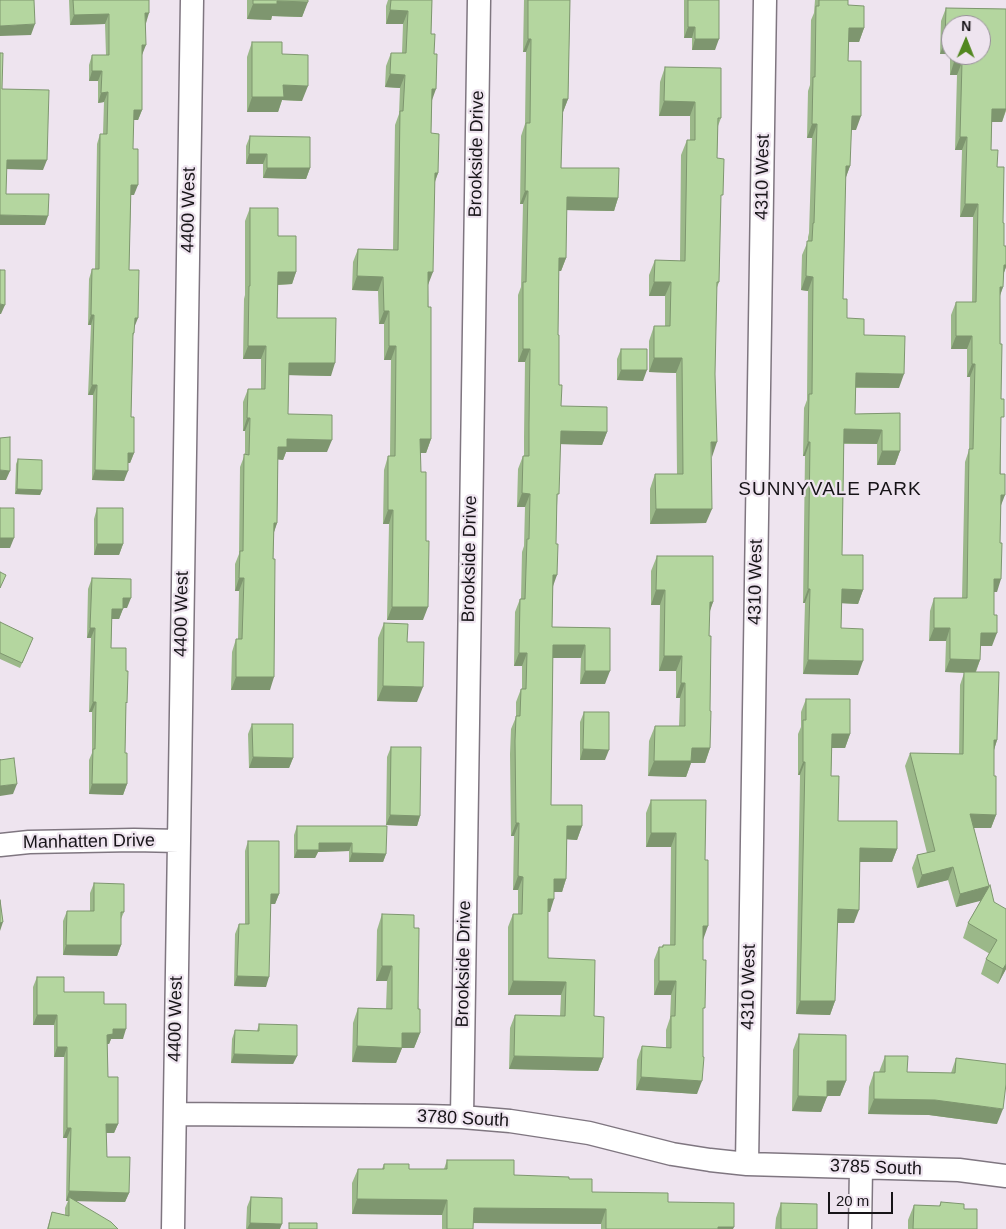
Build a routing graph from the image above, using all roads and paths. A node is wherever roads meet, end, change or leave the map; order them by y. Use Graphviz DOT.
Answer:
graph roads {
  1 [pos="192,0"];
  2 [pos="479,0"];
  3 [pos="766,0"];
  4 [pos="179,841"];
  5 [pos="0,845"];
  6 [pos="175,1114"];
  7 [pos="462,1117"];
  8 [pos="747,1164"];
  9 [pos="861,1168"];
  10 [pos="1006,1176"];
  11 [pos="173,1229"];
  12 [pos="860,1229"];
  1 -- 4 [label="street, 4400 West"];
  2 -- 7 [label="street, Brookside Drive"];
  3 -- 8 [label="street, 4310 West"];
  4 -- 5 [label="street, Manhatten Drive"];
  4 -- 6 [label="street, 4400 West"];
  6 -- 7 [label="street, 3780 South"];
  6 -- 11 [label="street, 4400 West"];
  7 -- 8 [label="street, 3780 South"];
  8 -- 9 [label="street, 3785 South"];
  9 -- 10 [label="street, 3785 South"];
  9 -- 12 [label="street"];
}
